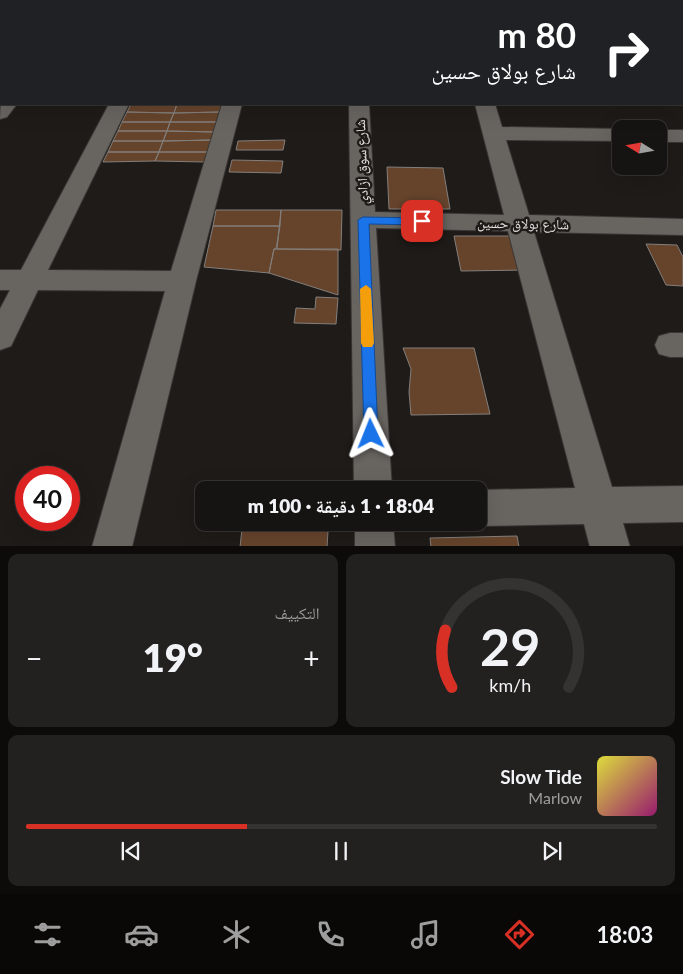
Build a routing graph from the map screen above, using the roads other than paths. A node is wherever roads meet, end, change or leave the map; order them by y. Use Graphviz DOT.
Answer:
graph roads {
  1 [pos="118,105"];
  2 [pos="232,105"];
  3 [pos="359,105"];
  4 [pos="485,105"];
  5 [pos="494,133"];
  6 [pos="612,135"];
  7 [pos="668,136"];
  8 [pos="683,136"];
  9 [pos="363,220"];
  10 [pos="519,223"];
  11 [pos="683,227"];
  12 [pos="0,280"];
  13 [pos="30,280"];
  14 [pos="182,281"];
  15 [pos="0,338"];
  16 [pos="373,481"];
  17 [pos="683,504"];
  18 [pos="598,506"];
  19 [pos="487,508"];
  20 [pos="374,531"];
  21 [pos="112,546"];
  22 [pos="375,546"];
  23 [pos="610,546"];
  1 -- 13 [label="street"];
  2 -- 14 [label="street"];
  3 -- 9 [label="street, شارع سوق ازادي"];
  4 -- 5 [label="street"];
  5 -- 6 [label="street"];
  5 -- 10 [label="street"];
  7 -- 8 [label="street"];
  9 -- 10 [label="street, شارع بولاق حسين"];
  9 -- 16 [label="street, شارع سوق ازادي"];
  10 -- 11 [label="street, شارع بولاق حسين"];
  10 -- 18 [label="street"];
  12 -- 13 [label="street"];
  13 -- 14 [label="street"];
  13 -- 15 [label="street"];
  14 -- 21 [label="street"];
  17 -- 18 [label="street"];
  18 -- 19 [label="street"];
  18 -- 23 [label="street"];
  20 -- 22 [label="street"];
}
